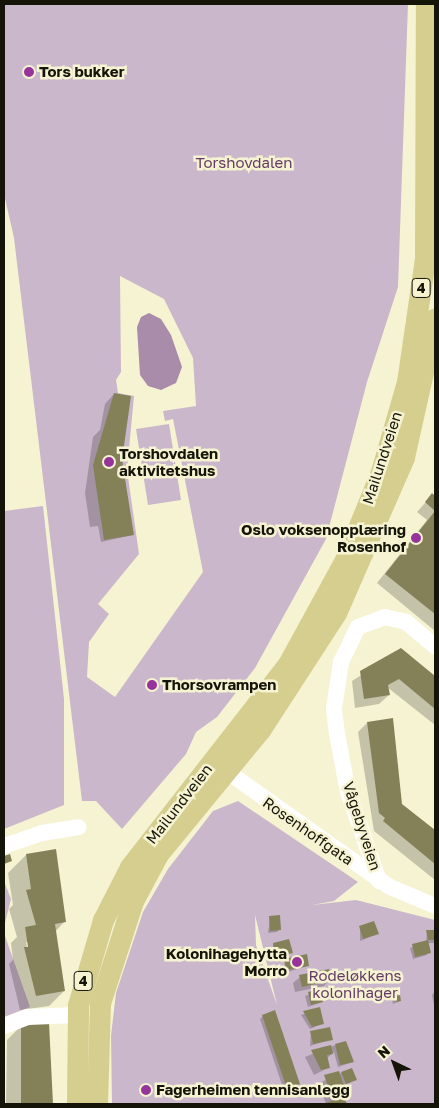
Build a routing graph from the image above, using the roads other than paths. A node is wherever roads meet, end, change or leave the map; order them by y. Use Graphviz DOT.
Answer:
graph roads {
  1 [pos="429,7"];
  2 [pos="435,318"];
  3 [pos="435,646"];
  4 [pos="219,766"];
  5 [pos="79,828"];
  6 [pos="4,846"];
  7 [pos="138,871"];
  8 [pos="380,881"];
  9 [pos="435,906"];
  10 [pos="77,1015"];
  11 [pos="4,1026"];
  12 [pos="77,1104"];
  13 [pos="97,1104"];
  1 -- 4 [label="main road, Mailundveien / 4"];
  2 -- 4 [label="main road, Mailundveien / 4"];
  3 -- 8 [label="street, Vågebyveien"];
  4 -- 7 [label="main road, Mailundveien / 4"];
  4 -- 8 [label="street, Rosenhoffgata"];
  5 -- 6 [label="street"];
  7 -- 10 [label="main road, 4"];
  7 -- 13 [label="main road, 4"];
  8 -- 9 [label="street, Rosenhoffgata"];
  10 -- 11 [label="street"];
  10 -- 12 [label="main road, 4"];
}
